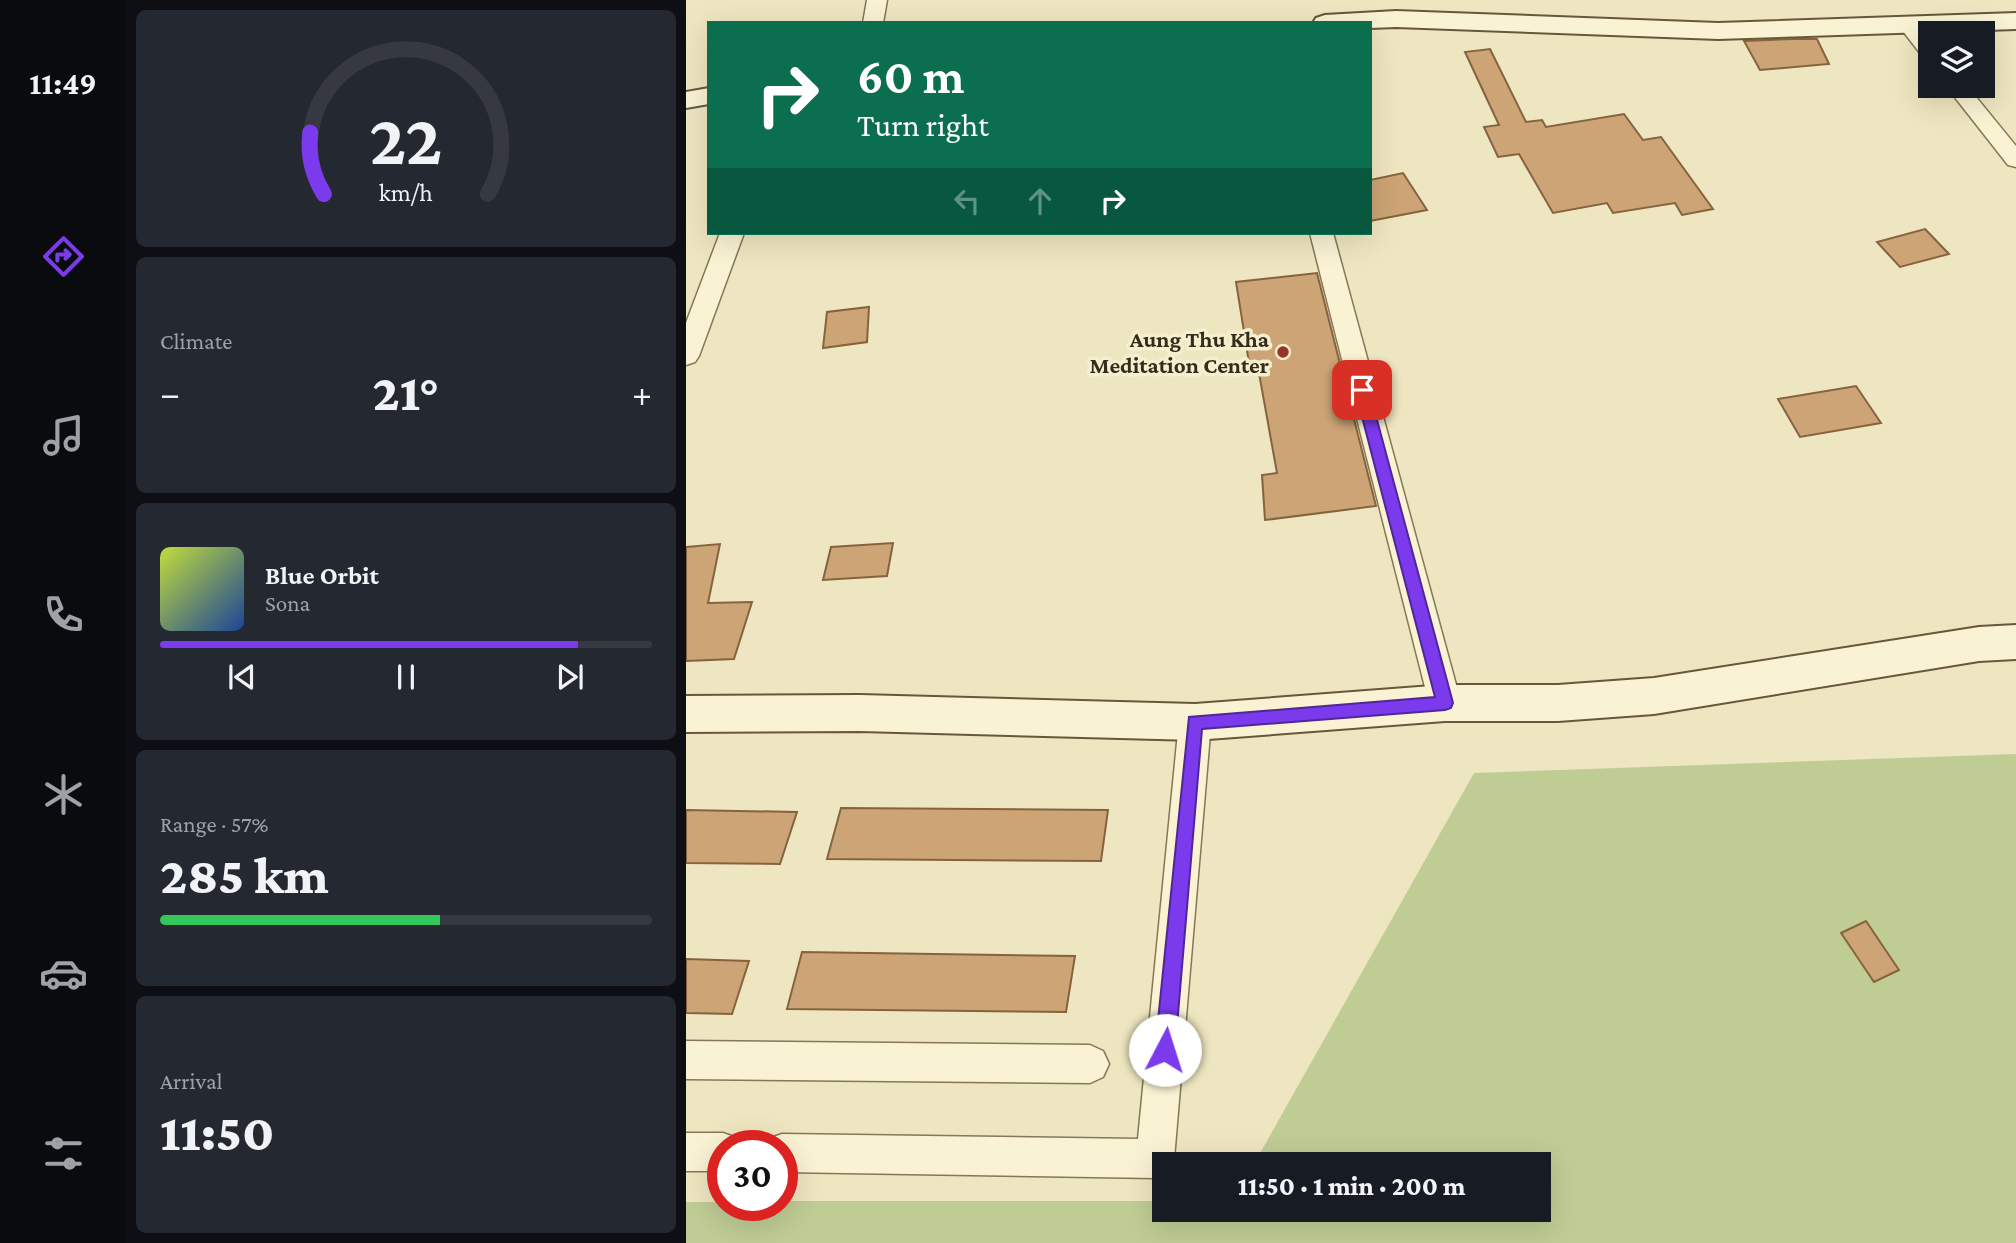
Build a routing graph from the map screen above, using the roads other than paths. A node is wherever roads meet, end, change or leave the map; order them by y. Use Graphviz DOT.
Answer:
graph roads {
  1 [pos="877,0"];
  2 [pos="873,21"];
  3 [pos="1360,21"];
  4 [pos="2016,21"];
  5 [pos="1909,26"];
  6 [pos="1918,38"];
  7 [pos="707,96"];
  8 [pos="1966,98"];
  9 [pos="686,100"];
  10 [pos="2016,160"];
  11 [pos="731,235"];
  12 [pos="1322,235"];
  13 [pos="686,356"];
  14 [pos="2016,642"];
  15 [pos="1445,703"];
  16 [pos="686,714"];
  17 [pos="1195,722"];
  18 [pos="686,1060"];
  19 [pos="1090,1064"];
  20 [pos="686,1152"];
  21 [pos="707,1152"];
  22 [pos="798,1153"];
  1 -- 2 [label="street"];
  3 -- 5 [label="street"];
  4 -- 5 [label="street"];
  5 -- 6 [label="street"];
  7 -- 9 [label="street"];
  8 -- 10 [label="street"];
  11 -- 13 [label="street"];
  12 -- 15 [label="street"];
  14 -- 15 [label="street"];
  15 -- 17 [label="street"];
  16 -- 17 [label="street"];
  17 -- 22 [label="street"];
  18 -- 19 [label="street"];
  20 -- 21 [label="street"];
}
